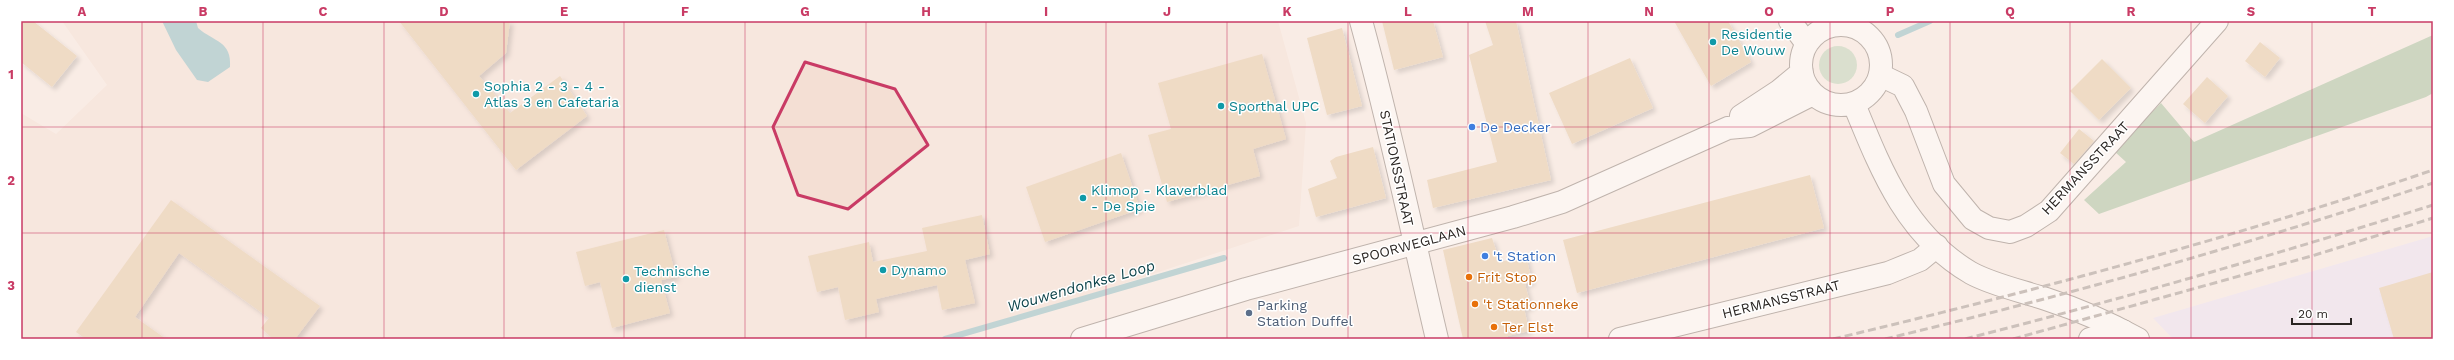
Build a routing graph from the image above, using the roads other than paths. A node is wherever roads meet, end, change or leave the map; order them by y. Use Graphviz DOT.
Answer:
graph roads {
  1 [pos="1361,21"];
  2 [pos="1790,21"];
  3 [pos="2217,21"];
  4 [pos="1822,24"];
  5 [pos="1807,44"];
  6 [pos="1802,72"];
  7 [pos="1880,75"];
  8 [pos="1813,94"];
  9 [pos="1854,104"];
  10 [pos="1728,128"];
  11 [pos="1414,243"];
  12 [pos="1937,246"];
  13 [pos="2131,335"];
  14 [pos="1082,339"];
  15 [pos="1437,339"];
  16 [pos="1620,339"];
  17 [pos="2090,339"];
  1 -- 11 [label="street, STATIONSSTRAAT"];
  2 -- 5 [label="street"];
  3 -- 7 [label="street, HERMANSSTRAAT"];
  4 -- 5 [label="street"];
  4 -- 7 [label="street"];
  5 -- 6 [label="street"];
  6 -- 8 [label="street"];
  6 -- 10 [label="street, SPOORWEGLAAN"];
  7 -- 9 [label="street"];
  8 -- 9 [label="street"];
  8 -- 10 [label="street, SPOORWEGLAAN"];
  9 -- 12 [label="street"];
  10 -- 11 [label="street, SPOORWEGLAAN"];
  11 -- 14 [label="street, SPOORWEGLAAN"];
  11 -- 15 [label="street, STATIONSSTRAAT"];
  12 -- 13 [label="street"];
  12 -- 16 [label="street, HERMANSSTRAAT"];
  13 -- 17 [label="street"];
}
